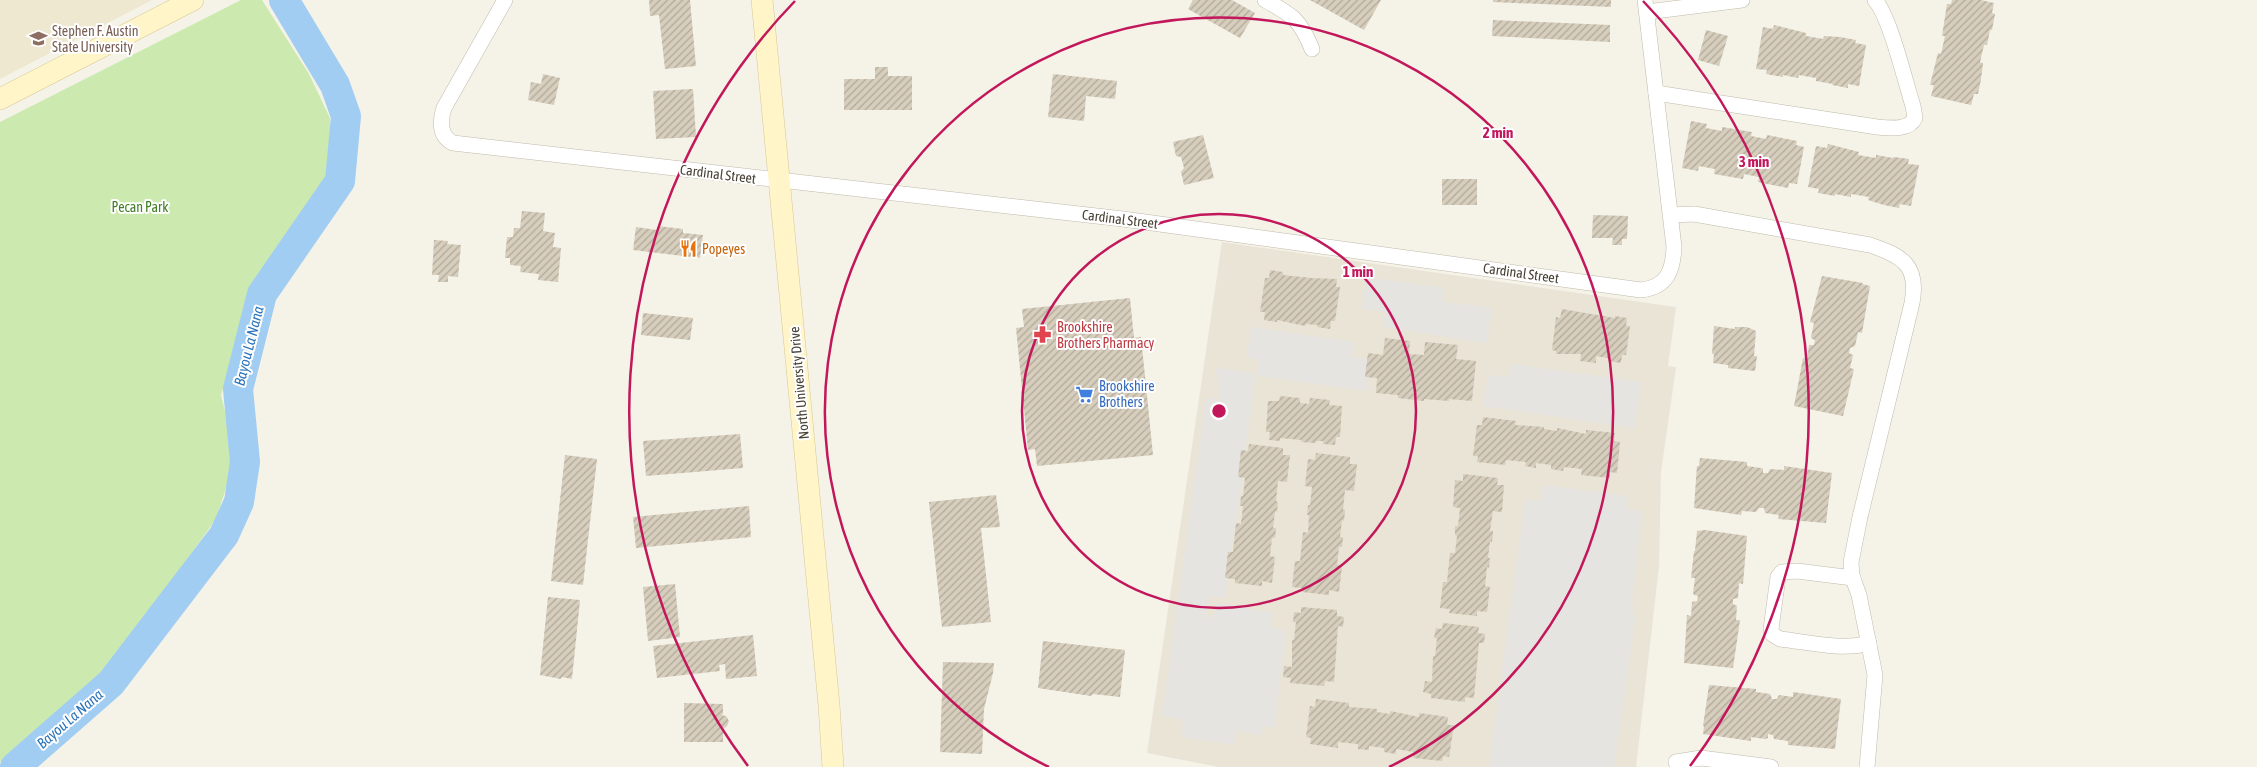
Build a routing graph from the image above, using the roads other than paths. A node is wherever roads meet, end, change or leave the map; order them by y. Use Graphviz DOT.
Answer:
graph roads {
  1 [pos="193,0"];
  2 [pos="505,0"];
  3 [pos="762,0"];
  4 [pos="1265,0"];
  5 [pos="1742,0"];
  6 [pos="1875,0"];
  7 [pos="1646,6"];
  8 [pos="1312,49"];
  9 [pos="1656,93"];
  10 [pos="0,99"];
  11 [pos="781,181"];
  12 [pos="1671,214"];
  13 [pos="1853,578"];
  14 [pos="1869,643"];
  15 [pos="1676,762"];
  16 [pos="833,767"];
  17 [pos="1771,767"];
  18 [pos="1867,767"];
  1 -- 10 [label="main road"];
  2 -- 11 [label="street, Cardinal Street"];
  3 -- 11 [label="main road, North University Drive"];
  4 -- 8 [label="street"];
  5 -- 7 [label="street"];
  6 -- 9 [label="street"];
  7 -- 9 [label="street, Cardinal Street"];
  9 -- 12 [label="street, Cardinal Street"];
  11 -- 12 [label="street, Cardinal Street"];
  11 -- 16 [label="main road, North University Drive"];
  12 -- 13 [label="street"];
  13 -- 14 [label="street"];
  13 -- 14 [label="street"];
  14 -- 18 [label="street"];
  15 -- 17 [label="street"];
}
